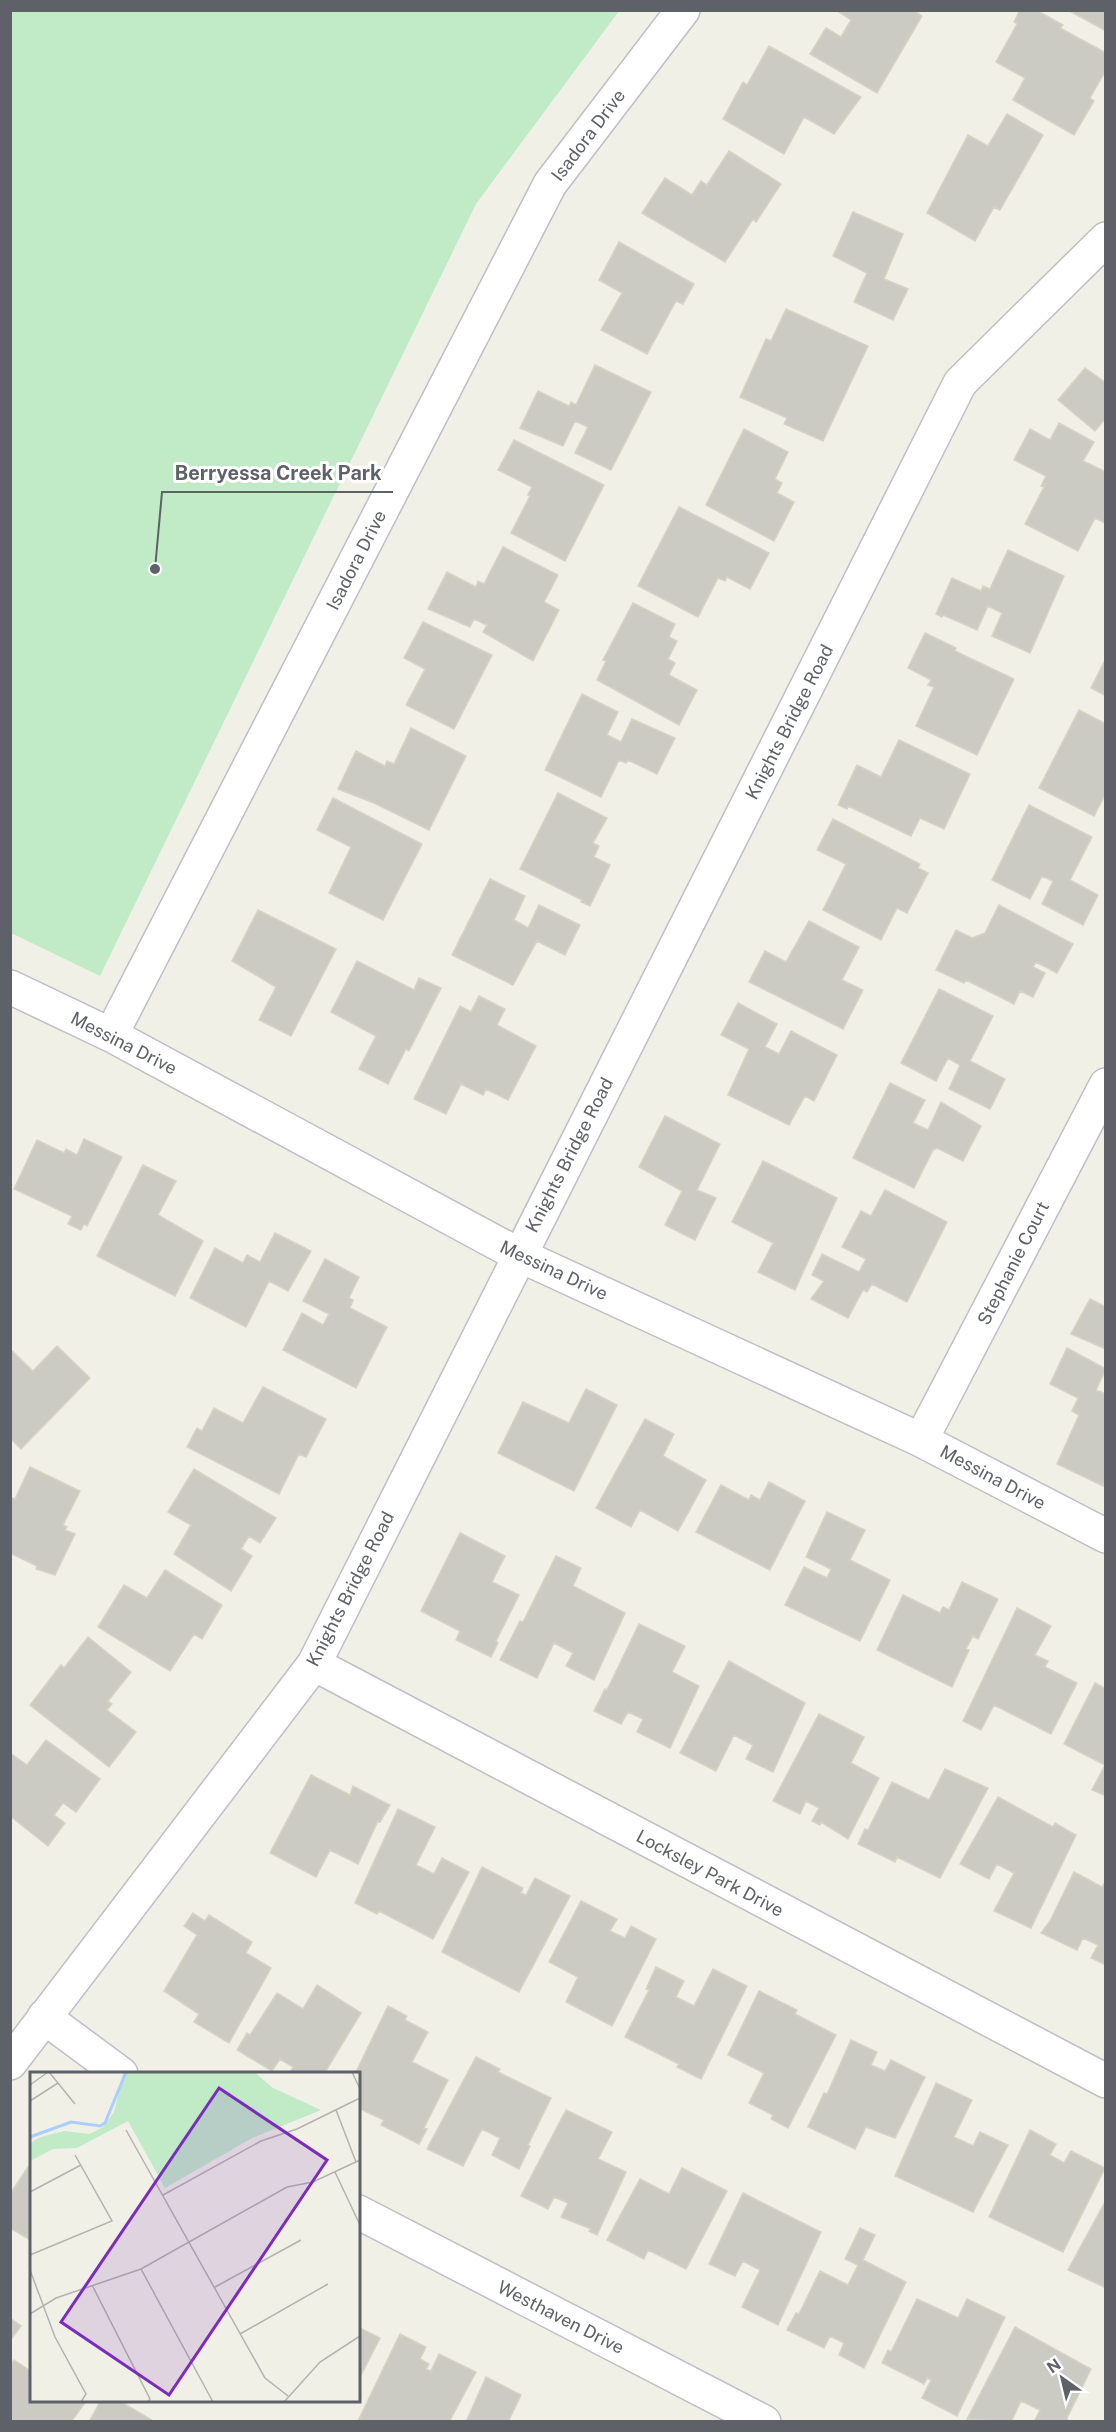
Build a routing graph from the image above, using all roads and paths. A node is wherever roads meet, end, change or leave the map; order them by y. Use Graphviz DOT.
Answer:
graph roads {
  1 [pos="683,10"];
  2 [pos="1106,239"];
  3 [pos="10,987"];
  4 [pos="111,1035"];
  5 [pos="1106,1085"];
  6 [pos="519,1255"];
  7 [pos="921,1440"];
  8 [pos="1106,1536"];
  9 [pos="314,1664"];
  10 [pos="44,2018"];
  11 [pos="10,2063"];
  12 [pos="121,2072"];
  13 [pos="1106,2081"];
  14 [pos="360,2213"];
  15 [pos="764,2421"];
  1 -- 4 [label="street, Isadora Drive"];
  2 -- 6 [label="street, Knights Bridge Road"];
  3 -- 4 [label="street, Messina Drive"];
  4 -- 6 [label="street, Messina Drive"];
  5 -- 7 [label="street, Stephanie Court"];
  6 -- 7 [label="street, Messina Drive"];
  6 -- 9 [label="street, Knights Bridge Road"];
  7 -- 8 [label="street, Messina Drive"];
  9 -- 10 [label="street, Knights Bridge Road"];
  9 -- 13 [label="street, Locksley Park Drive"];
  10 -- 11 [label="street, Knights Bridge Road"];
  10 -- 12 [label="street"];
  14 -- 15 [label="street, Westhaven Drive"];
}
